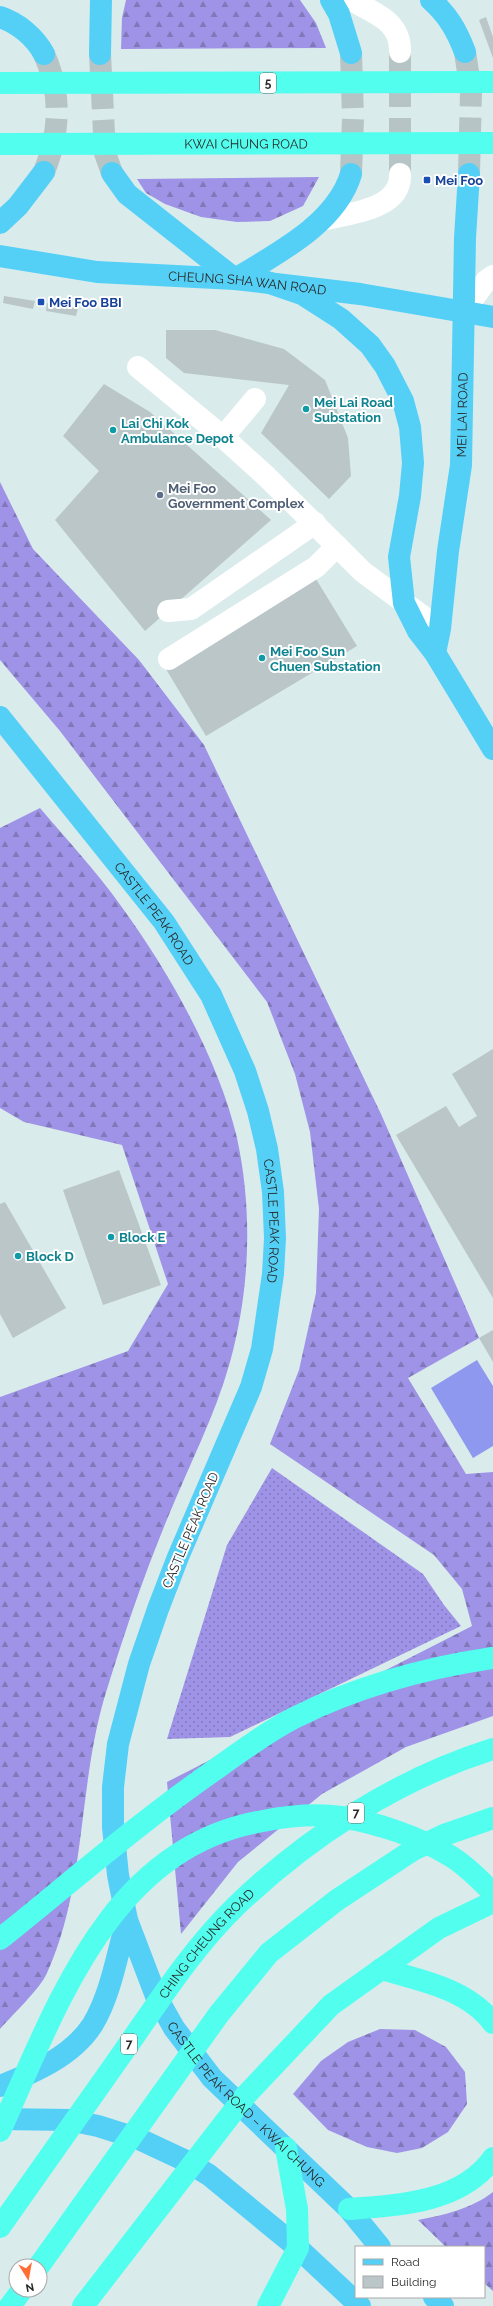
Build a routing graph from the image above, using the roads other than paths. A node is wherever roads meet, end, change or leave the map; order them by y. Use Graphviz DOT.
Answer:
graph roads {
  1 [pos="101,0"];
  2 [pos="330,0"];
  3 [pos="351,0"];
  4 [pos="431,0"];
  5 [pos="0,17"];
  6 [pos="400,52"];
  7 [pos="465,52"];
  8 [pos="351,53"];
  9 [pos="44,54"];
  10 [pos="100,54"];
  11 [pos="493,82"];
  12 [pos="0,83"];
  13 [pos="493,143"];
  14 [pos="0,144"];
  15 [pos="44,172"];
  16 [pos="112,173"];
  17 [pos="351,174"];
  18 [pos="400,174"];
  19 [pos="469,174"];
  20 [pos="322,220"];
  21 [pos="0,223"];
  22 [pos="0,256"];
  23 [pos="493,276"];
  24 [pos="235,279"];
  25 [pos="267,282"];
  26 [pos="464,312"];
  27 [pos="493,317"];
  28 [pos="138,367"];
  29 [pos="255,399"];
  30 [pos="223,437"];
  31 [pos="315,523"];
  32 [pos="337,546"];
  33 [pos="404,603"];
  34 [pos="168,611"];
  35 [pos="440,629"];
  36 [pos="435,653"];
  37 [pos="169,659"];
  38 [pos="2,724"];
  39 [pos="493,749"];
  40 [pos="493,1658"];
  41 [pos="493,1749"];
  42 [pos="493,1818"];
  43 [pos="118,1875"];
  44 [pos="493,1894"];
  45 [pos="493,1902"];
  46 [pos="126,1920"];
  47 [pos="0,1939"];
  48 [pos="382,1968"];
  49 [pos="493,2023"];
  50 [pos="0,2086"];
  51 [pos="0,2119"];
  52 [pos="0,2131"];
  53 [pos="286,2148"];
  54 [pos="493,2158"];
  55 [pos="349,2209"];
  56 [pos="0,2226"];
  57 [pos="379,2246"];
  58 [pos="298,2248"];
  59 [pos="45,2258"];
  60 [pos="435,2298"];
  61 [pos="84,2306"];
  62 [pos="268,2306"];
  63 [pos="360,2306"];
  64 [pos="444,2306"];
  1 -- 10 [label="main road"];
  2 -- 8 [label="main road"];
  3 -- 6 [label="lane"];
  4 -- 7 [label="main road"];
  5 -- 9 [label="main road"];
  11 -- 12 [label="highway, 5"];
  13 -- 14 [label="highway, KWAI CHUNG ROAD"];
  15 -- 21 [label="main road"];
  16 -- 24 [label="main road"];
  17 -- 20 [label="main road"];
  18 -- 20 [label="lane"];
  19 -- 26 [label="main road, MEI LAI ROAD"];
  20 -- 24 [label="main road"];
  22 -- 24 [label="main road, CHEUNG SHA WAN ROAD"];
  23 -- 26 [label="lane"];
  24 -- 25 [label="main road, CHEUNG SHA WAN ROAD"];
  25 -- 26 [label="main road, CHEUNG SHA WAN ROAD"];
  25 -- 33 [label="main road"];
  26 -- 27 [label="main road, CHEUNG SHA WAN ROAD"];
  26 -- 35 [label="main road, MEI LAI ROAD"];
  28 -- 30 [label="lane"];
  29 -- 30 [label="lane"];
  30 -- 31 [label="lane"];
  31 -- 32 [label="lane"];
  31 -- 34 [label="lane"];
  32 -- 33 [label="lane"];
  32 -- 37 [label="lane"];
  33 -- 35 [label="lane"];
  33 -- 36 [label="main road"];
  35 -- 36 [label="main road, MEI LAI ROAD"];
  36 -- 39 [label="main road"];
  38 -- 43 [label="main road, CASTLE PEAK ROAD"];
  40 -- 47 [label="highway"];
  41 -- 56 [label="highway, CHING CHEUNG ROAD / 7"];
  42 -- 59 [label="highway"];
  43 -- 46 [label="main road, CASTLE PEAK ROAD – KWAI CHUNG"];
  44 -- 52 [label="highway"];
  45 -- 48 [label="highway"];
  46 -- 50 [label="main road"];
  46 -- 53 [label="main road, CASTLE PEAK ROAD – KWAI CHUNG"];
  48 -- 49 [label="highway"];
  48 -- 61 [label="highway"];
  51 -- 58 [label="main road"];
  53 -- 55 [label="main road, CASTLE PEAK ROAD – KWAI CHUNG"];
  53 -- 58 [label="highway"];
  54 -- 55 [label="highway"];
  55 -- 57 [label="main road, CASTLE PEAK ROAD – KWAI CHUNG"];
  58 -- 62 [label="highway"];
  58 -- 63 [label="main road"];
  60 -- 64 [label="main road"];
}
